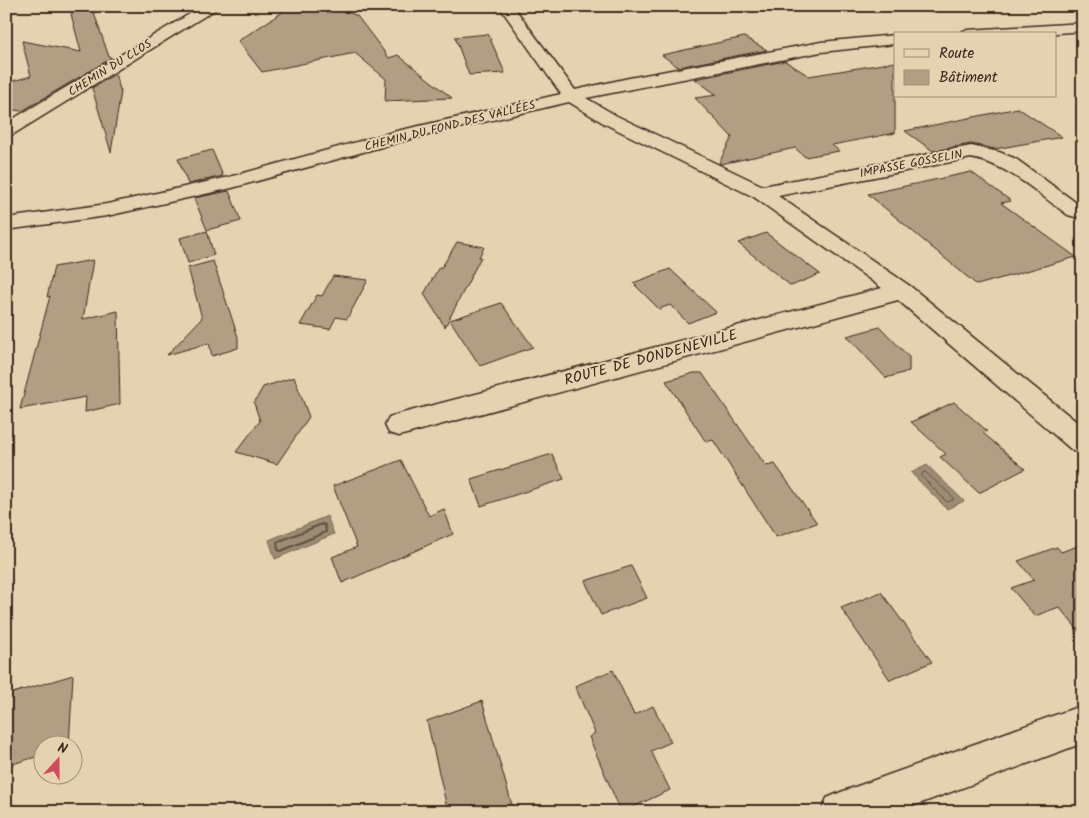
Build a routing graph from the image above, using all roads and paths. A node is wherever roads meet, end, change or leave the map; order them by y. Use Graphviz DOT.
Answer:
graph roads {
  1 [pos="214,6"];
  2 [pos="506,6"];
  3 [pos="1083,27"];
  4 [pos="1001,32"];
  5 [pos="894,39"];
  6 [pos="572,96"];
  7 [pos="6,132"];
  8 [pos="760,193"];
  9 [pos="1075,211"];
  10 [pos="6,224"];
  11 [pos="902,291"];
  12 [pos="400,425"];
  13 [pos="1083,443"];
  14 [pos="1083,724"];
  15 [pos="840,812"];
  1 -- 7 [label="street, CHEMIN DU CLOS"];
  2 -- 6 [label="street"];
  3 -- 4 [label="street"];
  5 -- 6 [label="street, CHEMIN DU FOND DES VALLÉES"];
  6 -- 8 [label="street"];
  6 -- 10 [label="street, CHEMIN DU FOND DES VALLÉES"];
  8 -- 9 [label="street, IMPASSE GOSSELIN"];
  8 -- 11 [label="street"];
  11 -- 12 [label="street, ROUTE DE DONDENEVILLE"];
  11 -- 13 [label="street"];
  14 -- 15 [label="street"];
}
